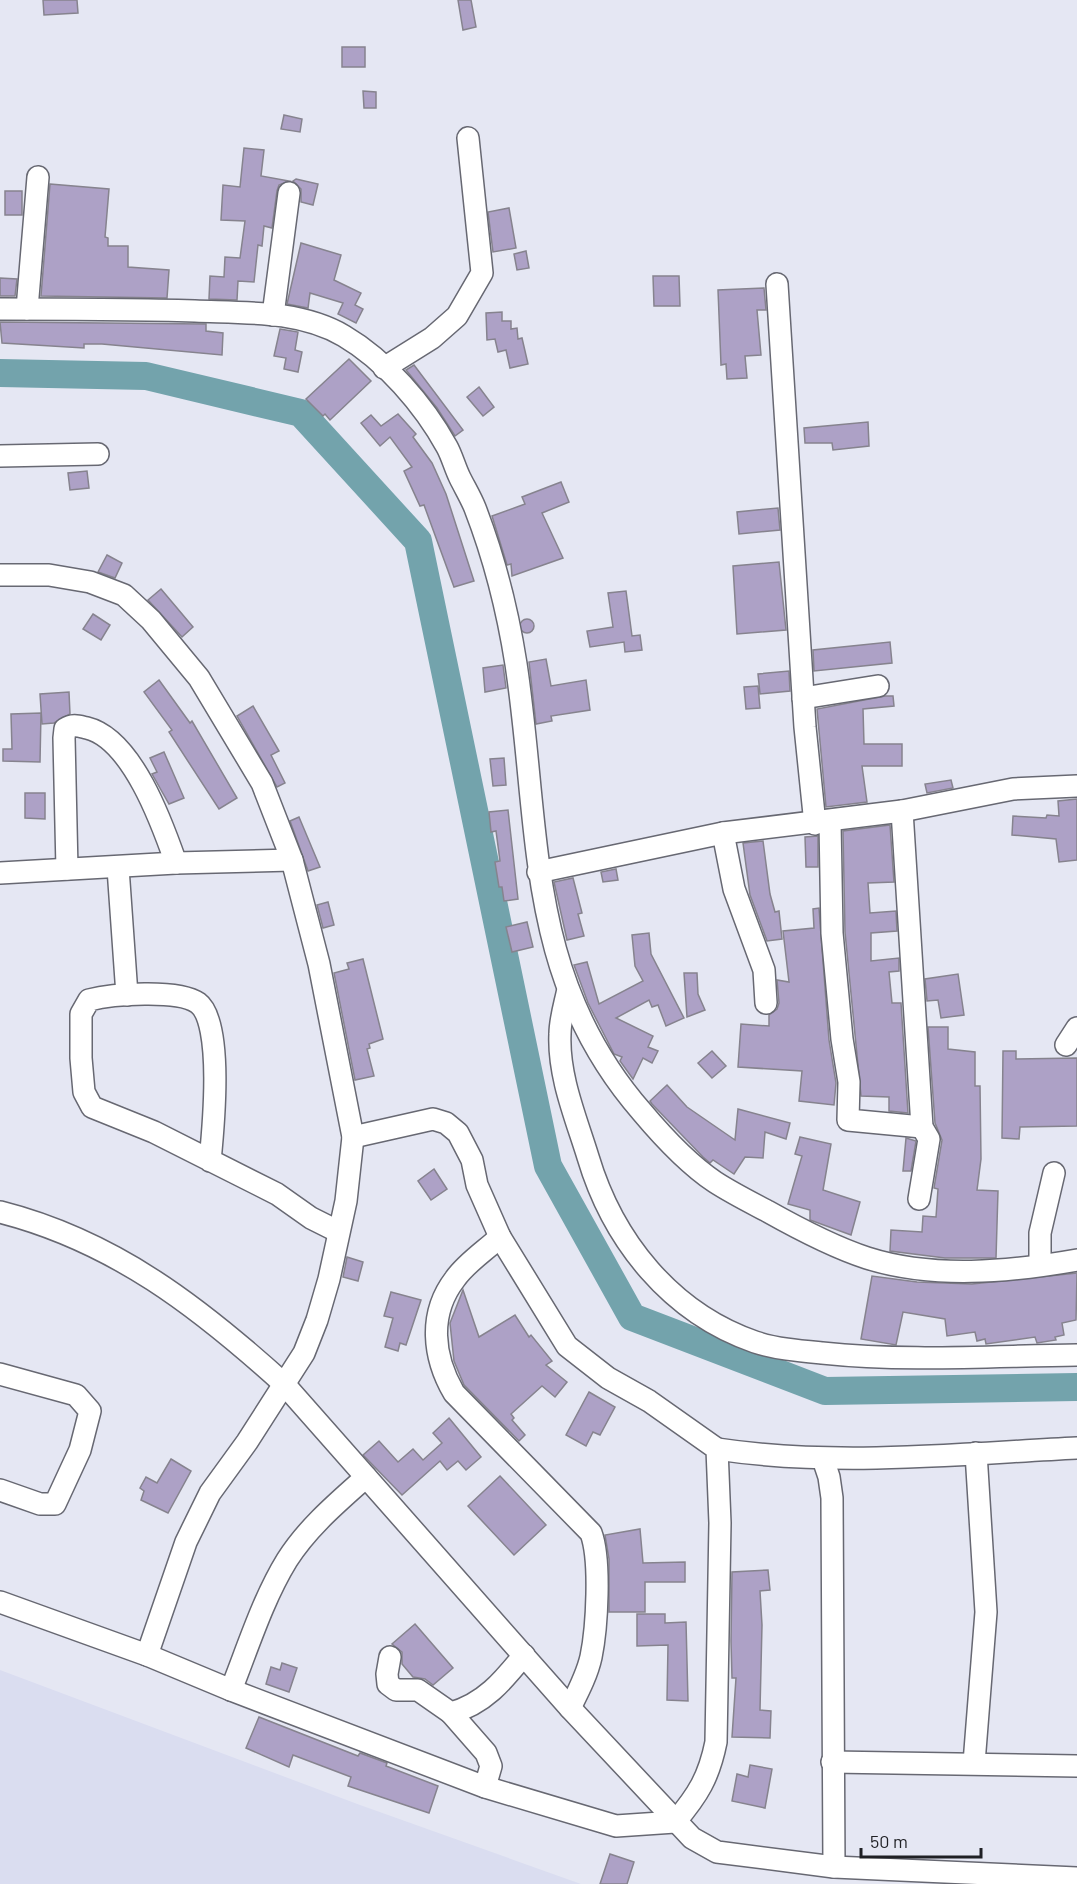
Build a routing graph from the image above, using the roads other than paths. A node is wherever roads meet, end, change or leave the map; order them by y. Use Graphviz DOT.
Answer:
graph roads {
  1 [pos="468,138"];
  2 [pos="39,177"];
  3 [pos="289,193"];
  4 [pos="777,284"];
  5 [pos="0,309"];
  6 [pos="27,309"];
  7 [pos="273,315"];
  8 [pos="384,368"];
  9 [pos="98,454"];
  10 [pos="0,456"];
  11 [pos="0,575"];
  12 [pos="878,686"];
  13 [pos="803,698"];
  14 [pos="1077,786"];
  15 [pos="902,812"];
  16 [pos="822,823"];
  17 [pos="723,833"];
  18 [pos="292,860"];
  19 [pos="176,863"];
  20 [pos="118,868"];
  21 [pos="67,869"];
  22 [pos="537,872"];
  23 [pos="0,873"];
  24 [pos="568,989"];
  25 [pos="127,995"];
  26 [pos="766,1003"];
  27 [pos="922,1127"];
  28 [pos="353,1137"];
  29 [pos="210,1161"];
  30 [pos="1054,1173"];
  31 [pos="919,1199"];
  32 [pos="0,1212"];
  33 [pos="337,1231"];
  34 [pos="500,1237"];
  35 [pos="1077,1260"];
  36 [pos="1040,1264"];
  37 [pos="1077,1355"];
  38 [pos="0,1374"];
  39 [pos="284,1384"];
  40 [pos="1077,1448"];
  41 [pos="717,1449"];
  42 [pos="976,1453"];
  43 [pos="823,1460"];
  44 [pos="366,1477"];
  45 [pos="0,1490"];
  46 [pos="0,1602"];
  47 [pos="147,1655"];
  48 [pos="524,1655"];
  49 [pos="390,1657"];
  50 [pos="231,1690"];
  51 [pos="570,1708"];
  52 [pos="451,1713"];
  53 [pos="832,1762"];
  54 [pos="974,1763"];
  55 [pos="1077,1766"];
  56 [pos="485,1787"];
  57 [pos="675,1822"];
  58 [pos="834,1867"];
  59 [pos="864,1876"];
  60 [pos="1077,1878"];
  1 -- 8 [label="street"];
  2 -- 6 [label="street"];
  3 -- 7 [label="street"];
  4 -- 13 [label="street"];
  5 -- 6 [label="street"];
  6 -- 7 [label="street"];
  7 -- 8 [label="street"];
  8 -- 22 [label="street"];
  9 -- 10 [label="street"];
  11 -- 18 [label="street"];
  12 -- 13 [label="street"];
  13 -- 16 [label="street"];
  14 -- 15 [label="street"];
  15 -- 16 [label="street"];
  15 -- 27 [label="street"];
  16 -- 17 [label="street"];
  16 -- 27 [label="street"];
  17 -- 22 [label="street"];
  17 -- 26 [label="street"];
  18 -- 19 [label="street"];
  18 -- 28 [label="street"];
  19 -- 20 [label="street"];
  19 -- 21 [label="street"];
  20 -- 21 [label="street"];
  20 -- 25 [label="street"];
  21 -- 23 [label="street"];
  22 -- 24 [label="street"];
  24 -- 36 [label="street"];
  24 -- 37 [label="street"];
  25 -- 29 [label="street"];
  25 -- 29 [label="street"];
  27 -- 31 [label="street"];
  28 -- 33 [label="street"];
  28 -- 34 [label="street"];
  29 -- 33 [label="street"];
  30 -- 36 [label="street"];
  32 -- 39 [label="street"];
  33 -- 39 [label="street"];
  34 -- 41 [label="street"];
  34 -- 51 [label="street"];
  35 -- 36 [label="street"];
  38 -- 45 [label="street"];
  39 -- 44 [label="street"];
  39 -- 47 [label="street"];
  40 -- 42 [label="street"];
  41 -- 43 [label="street"];
  41 -- 57 [label="street"];
  42 -- 43 [label="street"];
  42 -- 54 [label="street"];
  43 -- 53 [label="street"];
  44 -- 48 [label="street"];
  44 -- 50 [label="street"];
  46 -- 47 [label="street"];
  47 -- 50 [label="street"];
  48 -- 51 [label="street"];
  48 -- 52 [label="street"];
  49 -- 52 [label="street"];
  50 -- 56 [label="street"];
  51 -- 57 [label="street"];
  52 -- 56 [label="street"];
  53 -- 54 [label="street"];
  53 -- 58 [label="street"];
  54 -- 55 [label="street"];
  56 -- 57 [label="street"];
  57 -- 58 [label="street"];
  58 -- 59 [label="street"];
  59 -- 60 [label="street"];
}
